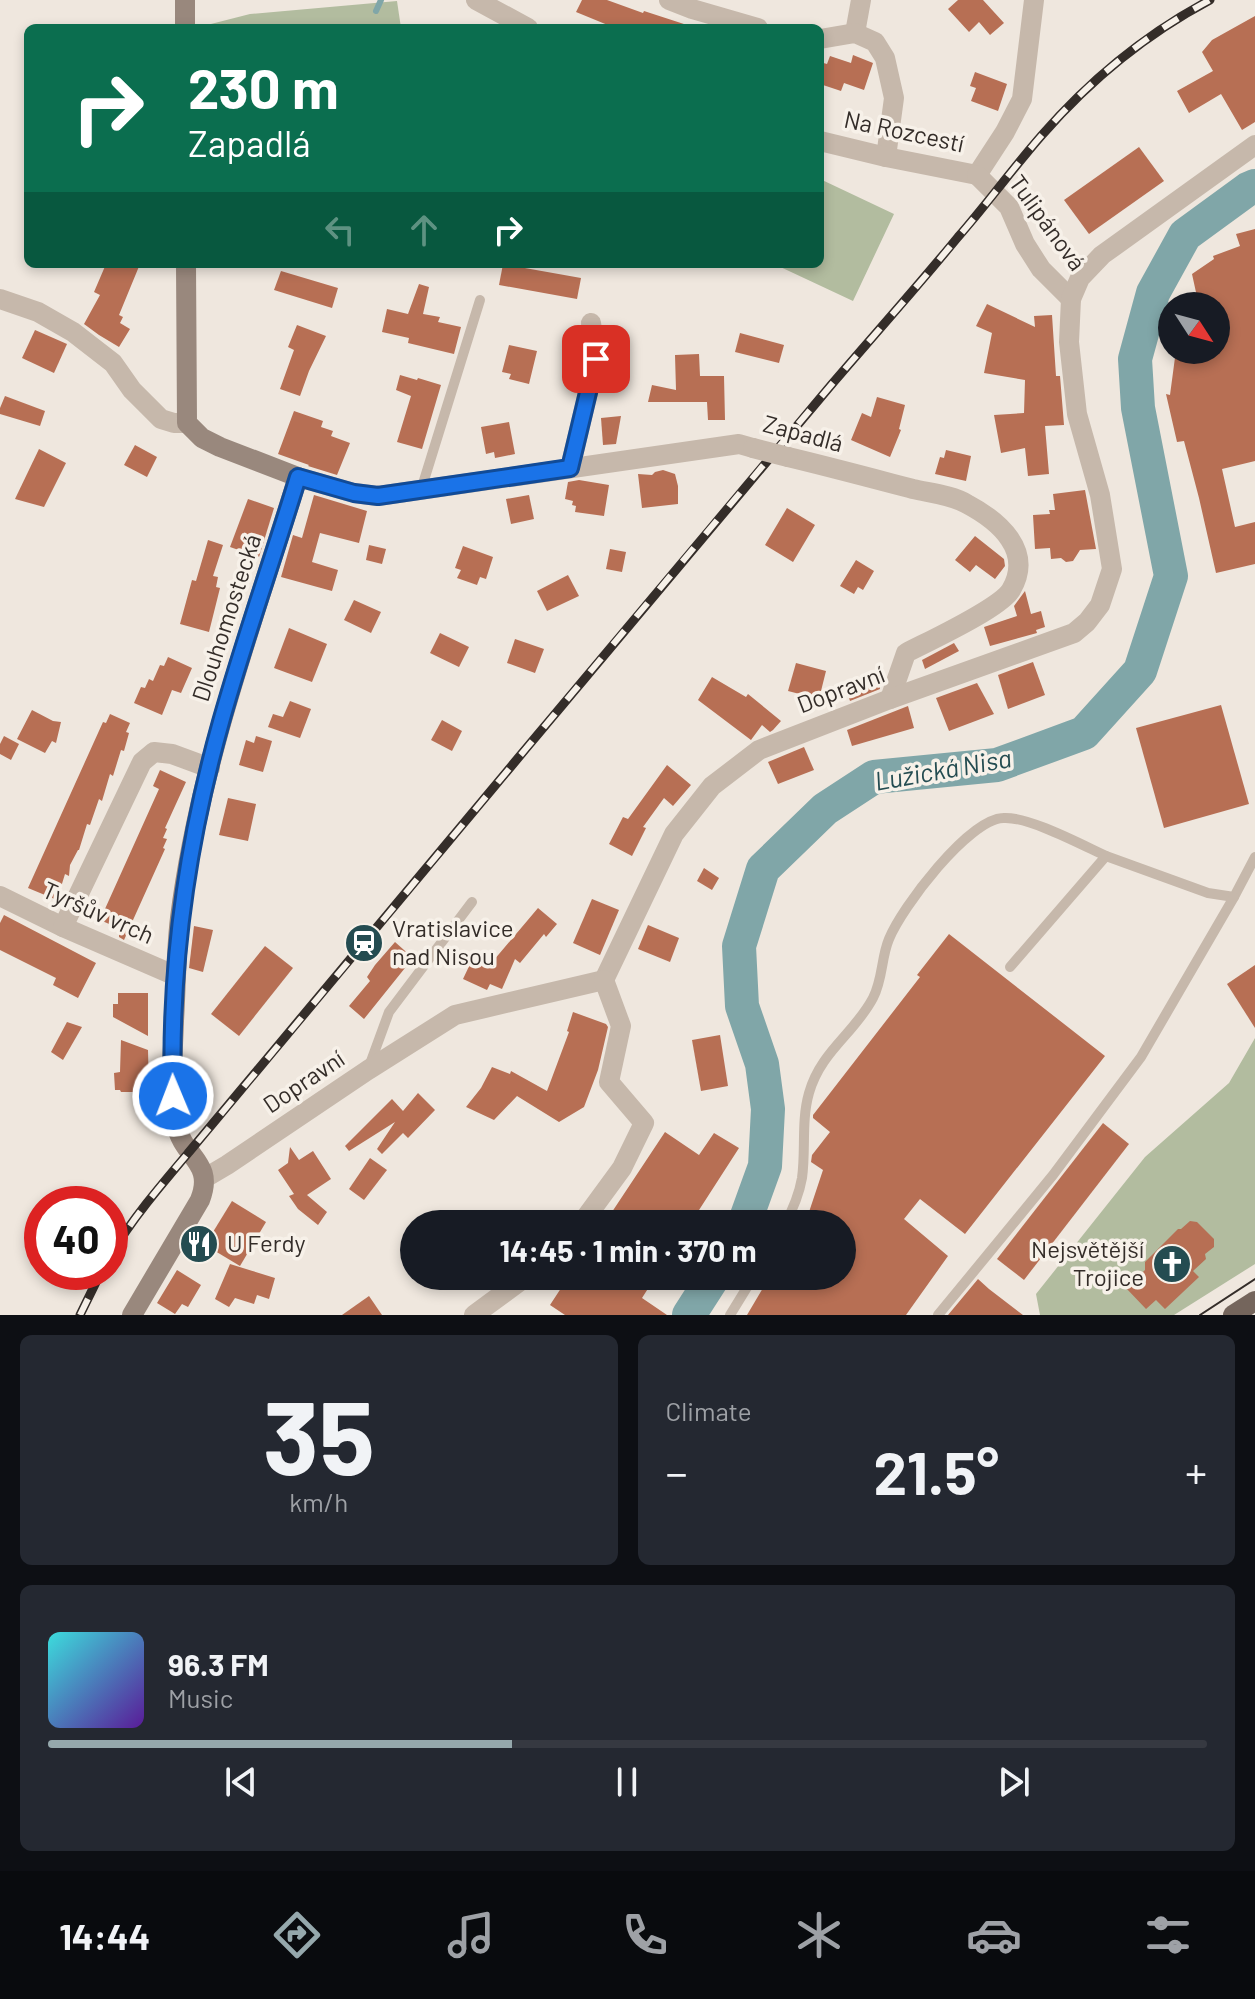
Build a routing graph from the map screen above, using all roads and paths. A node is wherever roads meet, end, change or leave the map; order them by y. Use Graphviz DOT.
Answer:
graph roads {
  1 [pos="185,0"];
  2 [pos="476,0"];
  3 [pos="669,0"];
  4 [pos="861,0"];
  5 [pos="1034,0"];
  6 [pos="185,24"];
  7 [pos="521,24"];
  8 [pos="744,24"];
  9 [pos="855,33"];
  10 [pos="824,38"];
  11 [pos="824,142"];
  12 [pos="1255,145"];
  13 [pos="886,157"];
  14 [pos="977,175"];
  15 [pos="186,268"];
  16 [pos="0,299"];
  17 [pos="1071,299"];
  18 [pos="480,300"];
  19 [pos="591,323"];
  20 [pos="187,423"];
  21 [pos="570,468"];
  22 [pos="298,477"];
  23 [pos="421,490"];
  24 [pos="890,699"];
  25 [pos="210,768"];
  26 [pos="1106,856"];
  27 [pos="1255,857"];
  28 [pos="0,896"];
  29 [pos="1234,897"];
  30 [pos="472,902"];
  31 [pos="63,927"];
  32 [pos="1010,967"];
  33 [pos="176,976"];
  34 [pos="604,980"];
  35 [pos="368,1070"];
  36 [pos="205,1178"];
  37 [pos="591,1210"];
  38 [pos="792,1210"];
  39 [pos="508,1290"];
  40 [pos="745,1290"];
  41 [pos="1255,1301"];
  42 [pos="132,1315"];
  43 [pos="474,1315"];
  44 [pos="730,1315"];
  45 [pos="938,1315"];
  46 [pos="1233,1315"];
  1 -- 6 [label="street"];
  2 -- 7 [label="street"];
  3 -- 8 [label="street"];
  4 -- 9 [label="street"];
  5 -- 14 [label="street, Tulipánová"];
  9 -- 10 [label="street"];
  9 -- 13 [label="street"];
  11 -- 13 [label="street, Na Rozcestí"];
  12 -- 17 [label="street, Dopravní"];
  13 -- 14 [label="street, Na Rozcestí"];
  14 -- 17 [label="street, Tulipánová"];
  15 -- 20 [label="street"];
  16 -- 20 [label="street"];
  17 -- 24 [label="street, Dopravní"];
  18 -- 23 [label="lane"];
  19 -- 21 [label="street"];
  20 -- 22 [label="street"];
  21 -- 23 [label="street, Zapadlá"];
  21 -- 24 [label="street, Zapadlá, bridge"];
  22 -- 23 [label="street, Zapadlá"];
  22 -- 25 [label="street, Dlouhomostecká"];
  24 -- 34 [label="street, Dopravní"];
  25 -- 31 [label="street"];
  25 -- 33 [label="street, Dlouhomostecká"];
  26 -- 29 [label="lane"];
  26 -- 32 [label="lane"];
  26 -- 38 [label="lane"];
  27 -- 29 [label="lane"];
  28 -- 31 [label="street, Tyršův vrch"];
  29 -- 45 [label="lane"];
  30 -- 35 [label="lane"];
  31 -- 33 [label="street, Tyršův vrch"];
  33 -- 36 [label="street, Dlouhomostecká"];
  34 -- 35 [label="street, Dopravní"];
  34 -- 37 [label="street"];
  35 -- 36 [label="street, Dopravní"];
  36 -- 42 [label="street"];
  39 -- 43 [label="street"];
  40 -- 44 [label="lane"];
  41 -- 46 [label="main road"];
}
